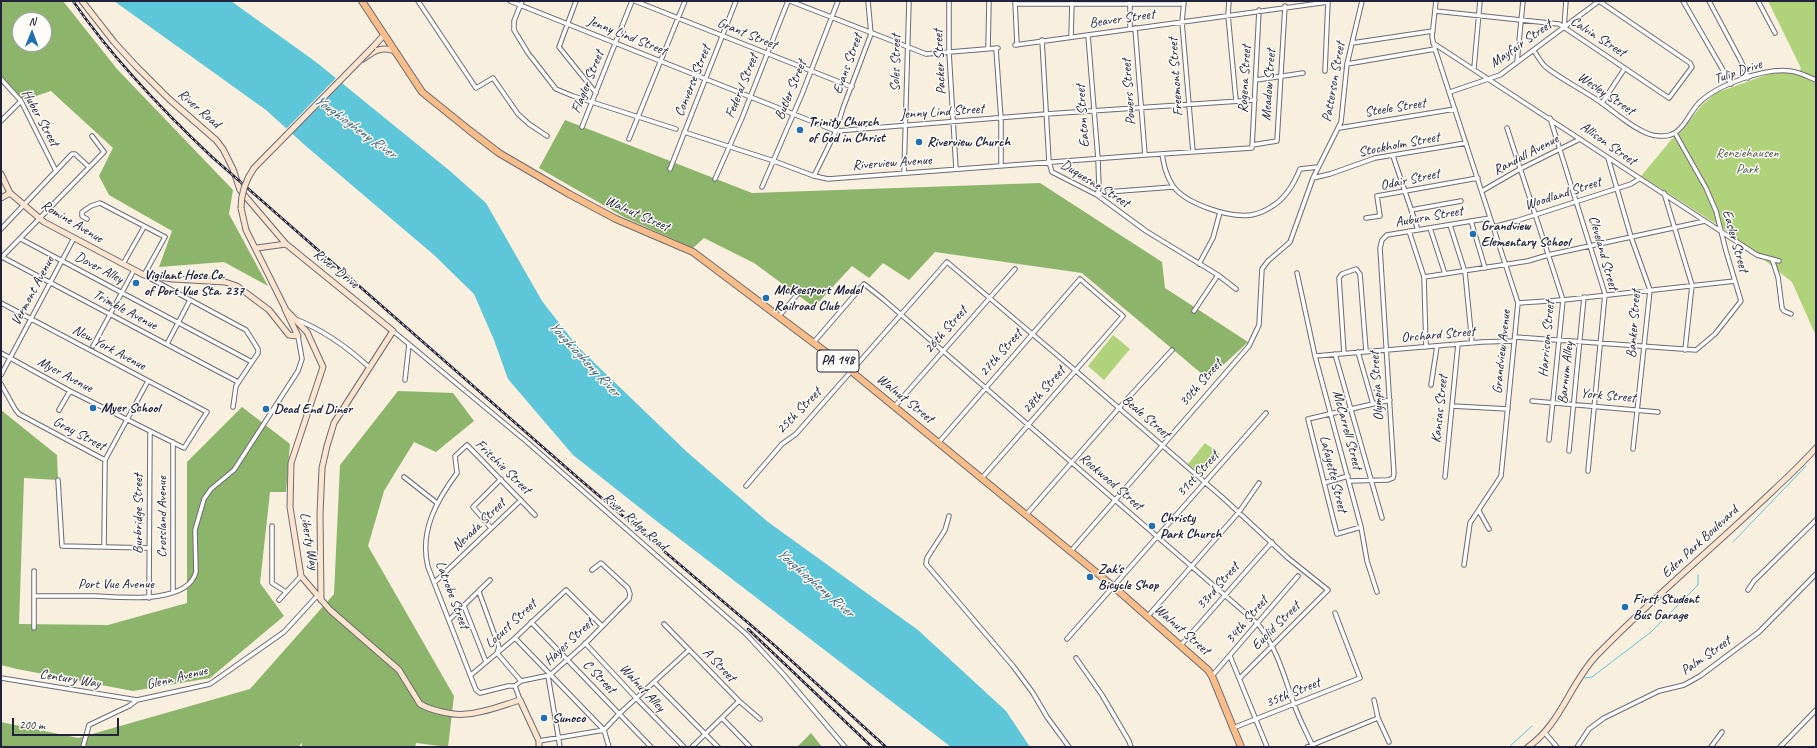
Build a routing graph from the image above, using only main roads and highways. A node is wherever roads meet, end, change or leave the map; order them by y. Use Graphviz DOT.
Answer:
graph roads {
  1 [pos="362,1"];
  2 [pos="1241,747"];
  1 -- 2 [label="main road, Walnut Street / PA 148"];
}
